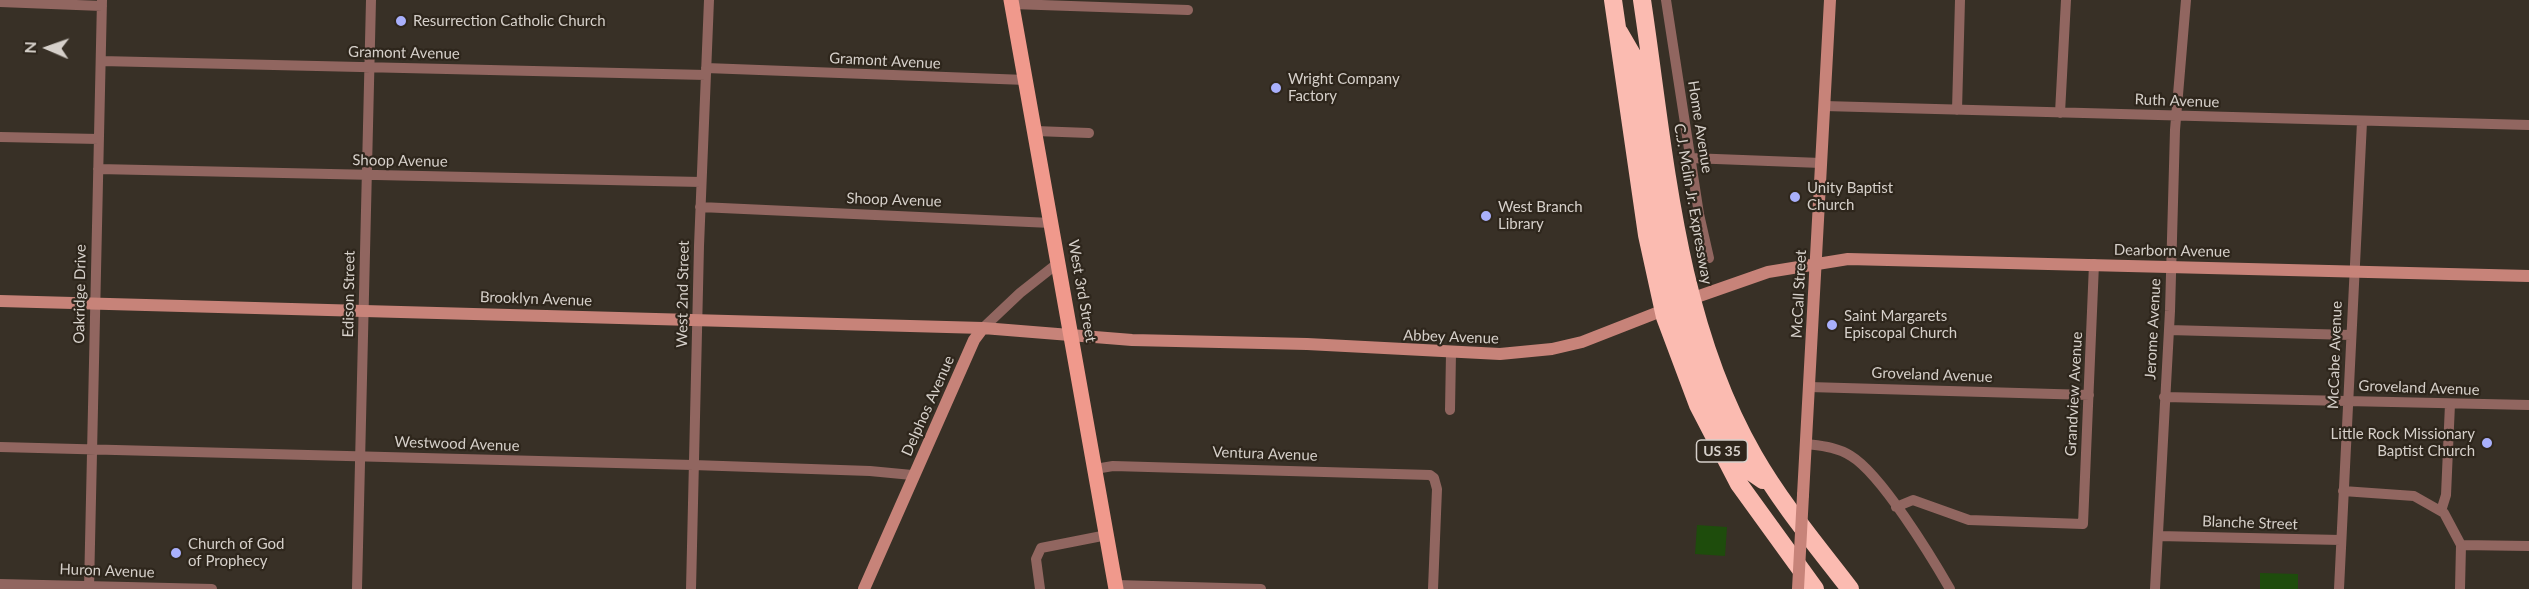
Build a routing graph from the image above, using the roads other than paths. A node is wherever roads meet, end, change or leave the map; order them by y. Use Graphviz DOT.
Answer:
graph roads {
  1 [pos="371,0"];
  2 [pos="709,0"];
  3 [pos="1613,0"];
  4 [pos="1642,0"];
  5 [pos="1666,0"];
  6 [pos="1830,0"];
  7 [pos="1960,0"];
  8 [pos="2066,0"];
  9 [pos="2186,0"];
  10 [pos="0,2"];
  11 [pos="1012,2"];
  12 [pos="102,3"];
  13 [pos="1188,10"];
  14 [pos="101,62"];
  15 [pos="370,67"];
  16 [pos="706,71"];
  17 [pos="1026,80"];
  18 [pos="1824,106"];
  19 [pos="1957,110"];
  20 [pos="2060,113"];
  21 [pos="2177,116"];
  22 [pos="2362,122"];
  23 [pos="2529,125"];
  24 [pos="1035,131"];
  25 [pos="1089,133"];
  26 [pos="0,137"];
  27 [pos="99,139"];
  28 [pos="1690,158"];
  29 [pos="1821,163"];
  30 [pos="98,169"];
  31 [pos="367,175"];
  32 [pos="701,182"];
  33 [pos="700,207"];
  34 [pos="1051,223"];
  35 [pos="1710,258"];
  36 [pos="1058,263"];
  37 [pos="1815,263"];
  38 [pos="2094,264"];
  39 [pos="2171,266"];
  40 [pos="2353,270"];
  41 [pos="2529,276"];
  42 [pos="0,301"];
  43 [pos="95,302"];
  44 [pos="1678,304"];
  45 [pos="364,309"];
  46 [pos="697,318"];
  47 [pos="983,328"];
  48 [pos="2169,330"];
  49 [pos="1071,335"];
  50 [pos="2350,335"];
  51 [pos="1451,353"];
  52 [pos="1809,387"];
  53 [pos="2089,395"];
  54 [pos="2164,397"];
  55 [pos="2348,401"];
  56 [pos="2450,404"];
  57 [pos="2529,405"];
  58 [pos="1450,410"];
  59 [pos="1806,444"];
  60 [pos="0,447"];
  61 [pos="92,449"];
  62 [pos="360,456"];
  63 [pos="693,465"];
  64 [pos="1095,469"];
  65 [pos="912,475"];
  66 [pos="2343,491"];
  67 [pos="1896,507"];
  68 [pos="2441,511"];
  69 [pos="1107,535"];
  70 [pos="2158,536"];
  71 [pos="2341,540"];
  72 [pos="2461,545"];
  73 [pos="2529,546"];
  74 [pos="0,584"];
  75 [pos="1807,585"];
  76 [pos="89,587"];
  77 [pos="1116,587"];
  78 [pos="212,589"];
  79 [pos="357,589"];
  80 [pos="691,589"];
  81 [pos="864,589"];
  82 [pos="1040,589"];
  83 [pos="1261,589"];
  84 [pos="1433,589"];
  85 [pos="1850,589"];
  86 [pos="1950,589"];
  87 [pos="2155,589"];
  88 [pos="2338,589"];
  89 [pos="2460,589"];
  1 -- 15 [label="street, Edison Street"];
  2 -- 16 [label="street, West 2nd Street"];
  3 -- 44 [label="highway"];
  4 -- 44 [label="highway, C.J. Mclin Jr. Expressway / US 35"];
  5 -- 28 [label="street, Home Avenue"];
  6 -- 18 [label="street, McCall Street"];
  7 -- 19 [label="street"];
  8 -- 20 [label="street"];
  9 -- 21 [label="street, Jerome Avenue"];
  10 -- 12 [label="street"];
  11 -- 13 [label="street"];
  11 -- 17 [label="main road, West 3rd Street"];
  12 -- 14 [label="street, Oakridge Drive"];
  14 -- 15 [label="street, Gramont Avenue"];
  14 -- 27 [label="street, Oakridge Drive"];
  15 -- 16 [label="street, Gramont Avenue"];
  15 -- 31 [label="street, Edison Street"];
  16 -- 17 [label="street, Gramont Avenue"];
  16 -- 32 [label="street, West 2nd Street"];
  17 -- 24 [label="main road, West 3rd Street"];
  18 -- 19 [label="street, Ruth Avenue"];
  18 -- 29 [label="street, McCall Street"];
  19 -- 20 [label="street, Ruth Avenue"];
  20 -- 21 [label="street, Ruth Avenue"];
  21 -- 22 [label="street, Ruth Avenue"];
  21 -- 39 [label="street, Jerome Avenue"];
  22 -- 23 [label="street, Ruth Avenue"];
  22 -- 40 [label="street, McCabe Avenue"];
  24 -- 25 [label="street"];
  24 -- 34 [label="main road, West 3rd Street"];
  26 -- 27 [label="street"];
  27 -- 30 [label="street, Oakridge Drive"];
  28 -- 29 [label="street"];
  28 -- 35 [label="street, Home Avenue"];
  29 -- 37 [label="street, McCall Street"];
  30 -- 31 [label="street, Shoop Avenue"];
  30 -- 43 [label="street, Oakridge Drive"];
  31 -- 32 [label="street, Shoop Avenue"];
  31 -- 45 [label="street, Edison Street"];
  32 -- 33 [label="street, West 2nd Street"];
  33 -- 34 [label="street, Shoop Avenue"];
  33 -- 46 [label="street, West 2nd Street"];
  34 -- 36 [label="main road, West 3rd Street"];
  36 -- 47 [label="street, Delphos Avenue"];
  36 -- 49 [label="main road, West 3rd Street"];
  37 -- 38 [label="street, Dearborn Avenue"];
  37 -- 44 [label="street, Abbey Avenue"];
  37 -- 52 [label="street, McCall Street"];
  38 -- 39 [label="street, Dearborn Avenue"];
  38 -- 53 [label="street, Grandview Avenue"];
  39 -- 40 [label="street, Dearborn Avenue"];
  39 -- 48 [label="street, Jerome Avenue"];
  40 -- 41 [label="street, Dearborn Avenue"];
  40 -- 50 [label="street, McCabe Avenue"];
  42 -- 43 [label="street, Brooklyn Avenue"];
  43 -- 45 [label="street, Brooklyn Avenue"];
  43 -- 61 [label="street, Oakridge Drive"];
  44 -- 51 [label="street, Abbey Avenue"];
  44 -- 75 [label="highway, C.J. Mclin Jr. Expressway / US 35"];
  44 -- 85 [label="highway"];
  45 -- 46 [label="street, Brooklyn Avenue"];
  45 -- 62 [label="street, Edison Street"];
  46 -- 47 [label="street, Brooklyn Avenue"];
  46 -- 63 [label="street, West 2nd Street"];
  47 -- 49 [label="street, Brooklyn Avenue"];
  47 -- 65 [label="street, Delphos Avenue"];
  48 -- 50 [label="street"];
  48 -- 54 [label="street, Jerome Avenue"];
  49 -- 51 [label="street, Abbey Avenue"];
  49 -- 64 [label="main road, West 3rd Street"];
  50 -- 55 [label="street, McCabe Avenue"];
  51 -- 58 [label="street"];
  52 -- 53 [label="street, Groveland Avenue"];
  52 -- 59 [label="street, McCall Street"];
  53 -- 67 [label="street, Grandview Avenue"];
  54 -- 55 [label="street, Groveland Avenue"];
  54 -- 70 [label="street, Jerome Avenue"];
  55 -- 56 [label="street, Groveland Avenue"];
  55 -- 66 [label="street, McCabe Avenue"];
  56 -- 57 [label="street, Groveland Avenue"];
  56 -- 68 [label="street"];
  59 -- 67 [label="street"];
  59 -- 75 [label="street, McCall Street, bridge"];
  60 -- 61 [label="street, Westwood Avenue"];
  61 -- 62 [label="street, Westwood Avenue"];
  61 -- 76 [label="street, Oakridge Drive"];
  62 -- 63 [label="street, Westwood Avenue"];
  62 -- 79 [label="street, Edison Street"];
  63 -- 65 [label="street, Westwood Avenue"];
  63 -- 80 [label="street, West 2nd Street"];
  64 -- 69 [label="main road, West 3rd Street"];
  64 -- 84 [label="street, Ventura Avenue"];
  65 -- 81 [label="street, Delphos Avenue"];
  66 -- 68 [label="street"];
  66 -- 71 [label="street, McCabe Avenue"];
  67 -- 86 [label="street"];
  68 -- 72 [label="street"];
  69 -- 77 [label="main road, West 3rd Street"];
  69 -- 82 [label="street"];
  70 -- 71 [label="street, Blanche Street"];
  70 -- 87 [label="street, Jerome Avenue"];
  71 -- 88 [label="street, McCabe Avenue"];
  72 -- 73 [label="street"];
  72 -- 89 [label="street"];
  74 -- 76 [label="street, Huron Avenue"];
  76 -- 78 [label="street, Huron Avenue"];
  77 -- 83 [label="street"];
}
